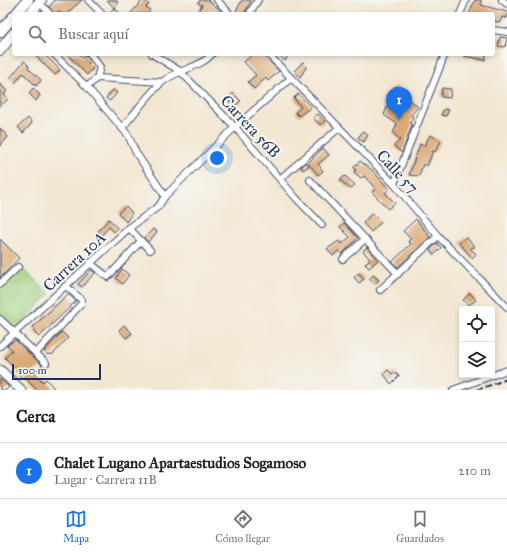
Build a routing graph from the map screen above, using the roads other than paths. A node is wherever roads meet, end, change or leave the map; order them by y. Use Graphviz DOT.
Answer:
graph roads {
  1 [pos="28,0"];
  2 [pos="88,0"];
  3 [pos="217,0"];
  4 [pos="258,0"];
  5 [pos="466,0"];
  6 [pos="502,0"];
  7 [pos="40,1"];
  8 [pos="507,4"];
  9 [pos="18,12"];
  10 [pos="32,12"];
  11 [pos="48,12"];
  12 [pos="100,12"];
  13 [pos="228,12"];
  14 [pos="250,12"];
  15 [pos="461,12"];
  16 [pos="12,18"];
  17 [pos="495,30"];
  18 [pos="0,32"];
  19 [pos="507,32"];
  20 [pos="12,35"];
  21 [pos="0,50"];
  22 [pos="56,56"];
  23 [pos="92,56"];
  24 [pos="155,56"];
  25 [pos="210,56"];
  26 [pos="270,56"];
  27 [pos="444,56"];
  28 [pos="180,71"];
  29 [pos="96,78"];
  30 [pos="292,78"];
  31 [pos="162,82"];
  32 [pos="87,87"];
  33 [pos="236,126"];
  34 [pos="122,128"];
  35 [pos="339,128"];
  36 [pos="281,178"];
  37 [pos="310,180"];
  38 [pos="394,184"];
  39 [pos="165,196"];
  40 [pos="322,225"];
  41 [pos="129,228"];
  42 [pos="438,236"];
  43 [pos="365,239"];
  44 [pos="141,241"];
  45 [pos="150,250"];
  46 [pos="343,259"];
  47 [pos="90,263"];
  48 [pos="18,267"];
  49 [pos="398,274"];
  50 [pos="0,284"];
  51 [pos="66,286"];
  52 [pos="380,290"];
  53 [pos="507,307"];
  54 [pos="0,319"];
  55 [pos="15,333"];
  56 [pos="0,346"];
  57 [pos="36,353"];
  58 [pos="46,363"];
  59 [pos="0,370"];
  60 [pos="507,370"];
  61 [pos="21,390"];
  62 [pos="453,390"];
  1 -- 9 [label="main road"];
  2 -- 12 [label="street"];
  3 -- 13 [label="street"];
  4 -- 14 [label="street"];
  5 -- 15 [label="street"];
  6 -- 8 [label="street"];
  7 -- 10 [label="main road"];
  7 -- 11 [label="street"];
  16 -- 18 [label="main road"];
  17 -- 19 [label="street"];
  20 -- 21 [label="main road"];
  22 -- 32 [label="street"];
  23 -- 29 [label="street"];
  24 -- 28 [label="street, Carrera 56B"];
  25 -- 28 [label="street"];
  26 -- 30 [label="street, Calle 57"];
  27 -- 38 [label="street"];
  28 -- 31 [label="street"];
  28 -- 33 [label="street, Carrera 56B"];
  29 -- 31 [label="street"];
  29 -- 32 [label="street"];
  30 -- 33 [label="street, Carrera 10A"];
  30 -- 35 [label="street, Calle 57"];
  31 -- 34 [label="street"];
  32 -- 34 [label="street"];
  33 -- 36 [label="street, Carrera 56B"];
  33 -- 39 [label="street, Carrera 10A"];
  34 -- 39 [label="street"];
  35 -- 36 [label="street"];
  35 -- 38 [label="street, Calle 57"];
  36 -- 40 [label="street, Carrera 56B"];
  37 -- 43 [label="street"];
  38 -- 42 [label="street, Calle 57"];
  39 -- 41 [label="street, Carrera 10A"];
  41 -- 44 [label="street"];
  41 -- 47 [label="street, Carrera 10A"];
  42 -- 49 [label="street"];
  42 -- 53 [label="street, Calle 57"];
  43 -- 46 [label="street"];
  43 -- 49 [label="street"];
  44 -- 45 [label="street"];
  44 -- 47 [label="street"];
  47 -- 51 [label="street, Carrera 10A"];
  48 -- 50 [label="street"];
  49 -- 52 [label="street"];
  51 -- 55 [label="street, Carrera 10A"];
  51 -- 57 [label="street"];
  54 -- 55 [label="street"];
  55 -- 56 [label="street, Carrera 10A"];
  55 -- 57 [label="street"];
  57 -- 58 [label="street"];
  59 -- 61 [label="street"];
  60 -- 62 [label="street"];
}
